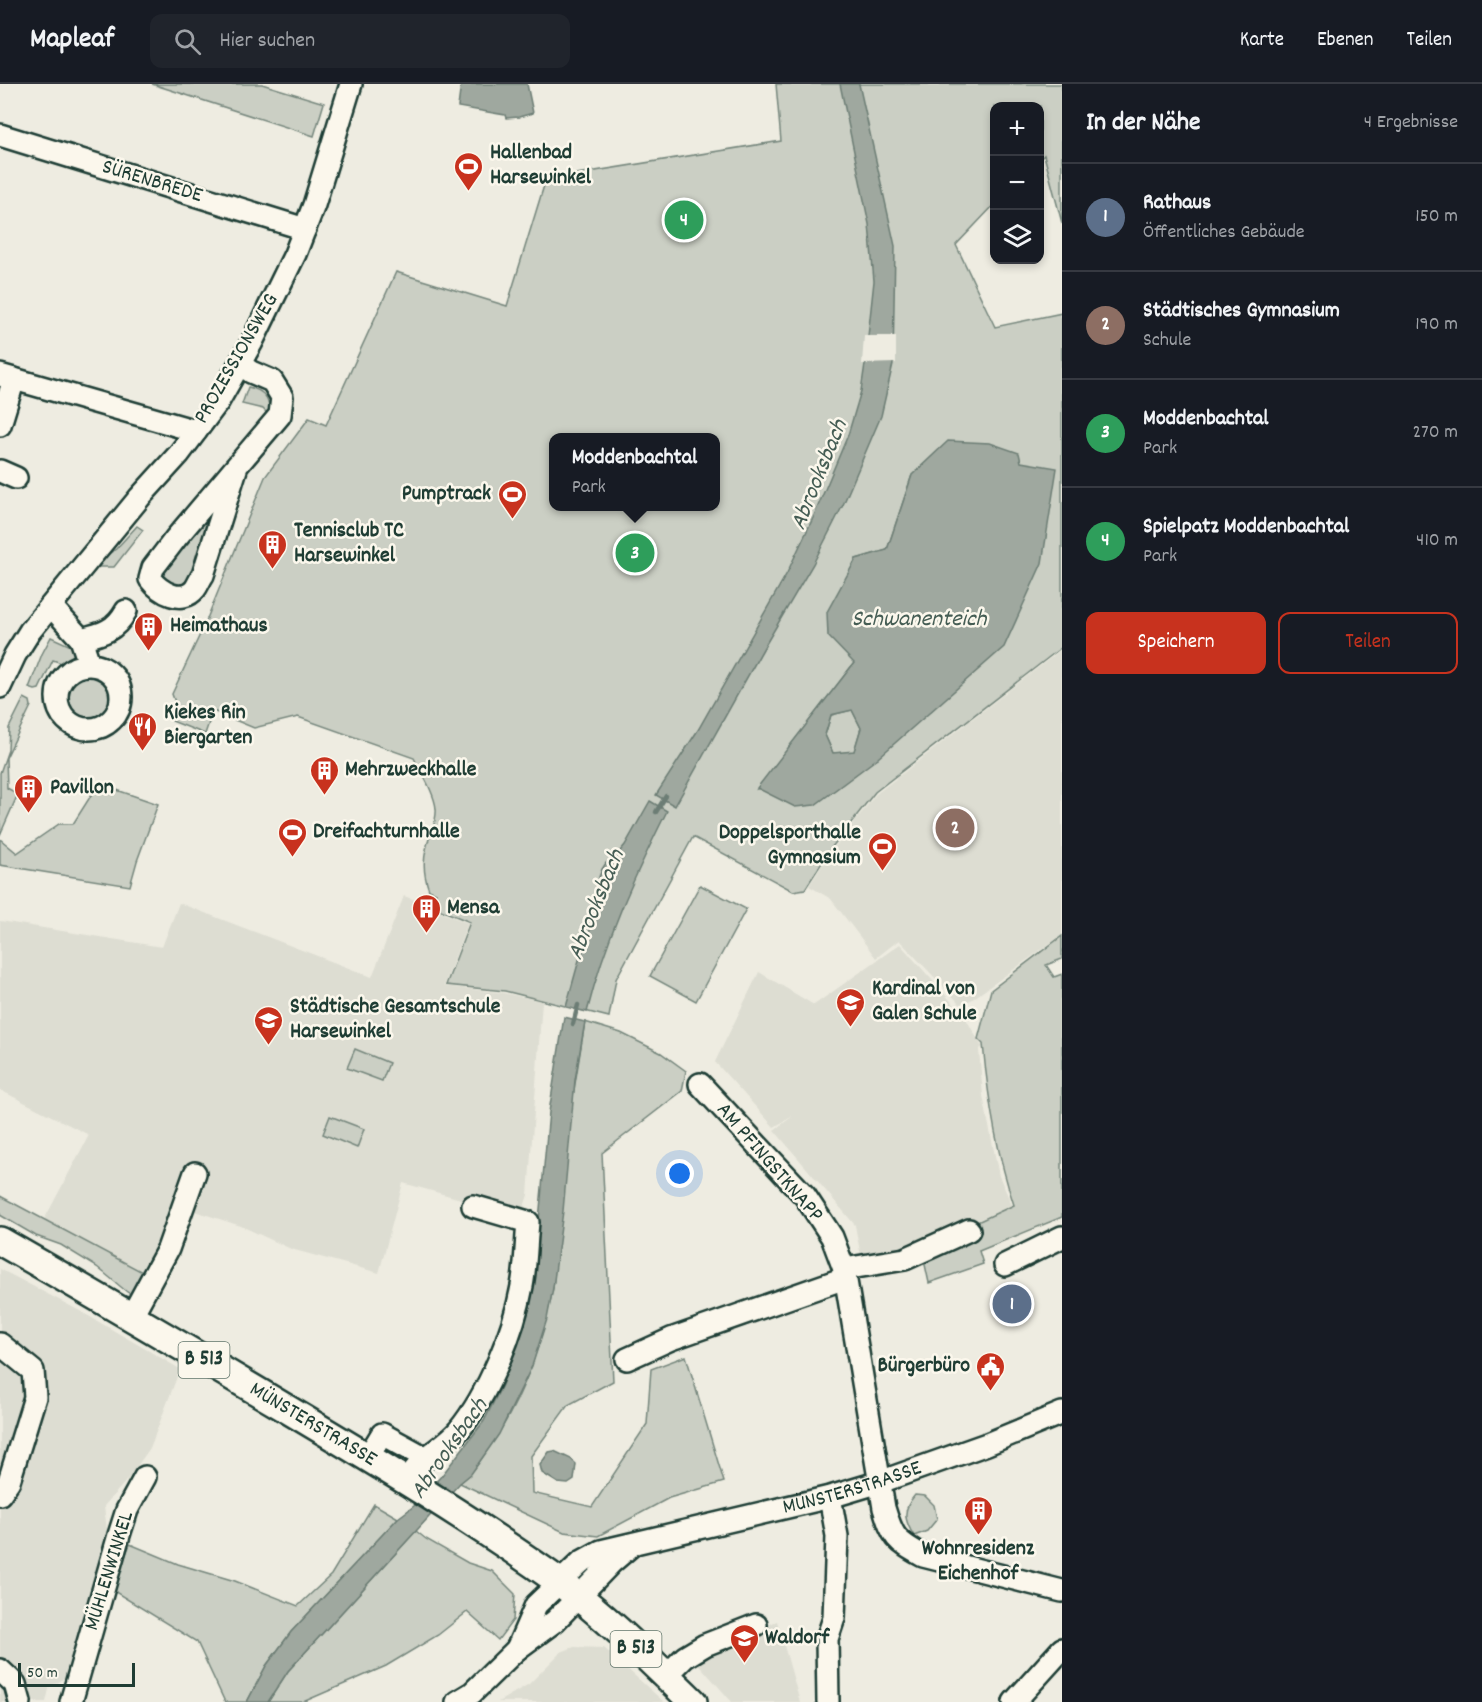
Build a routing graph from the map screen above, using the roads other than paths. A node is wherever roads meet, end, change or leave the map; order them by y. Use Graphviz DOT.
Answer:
graph roads {
  1 [pos="351,84"];
  2 [pos="0,135"];
  3 [pos="305,229"];
  4 [pos="240,364"];
  5 [pos="7,377"];
  6 [pos="0,425"];
  7 [pos="196,431"];
  8 [pos="237,466"];
  9 [pos="51,606"];
  10 [pos="126,611"];
  11 [pos="81,639"];
  12 [pos="89,663"];
  13 [pos="0,687"];
  14 [pos="700,1084"];
  15 [pos="195,1173"];
  16 [pos="472,1206"];
  17 [pos="969,1230"];
  18 [pos="1062,1238"];
  19 [pos="0,1241"];
  20 [pos="1005,1265"];
  21 [pos="844,1274"];
  22 [pos="131,1317"];
  23 [pos="0,1344"];
  24 [pos="627,1359"];
  25 [pos="1062,1413"];
  26 [pos="368,1457"];
  27 [pos="426,1458"];
  28 [pos="145,1477"];
  29 [pos="880,1482"];
  30 [pos="411,1484"];
  31 [pos="0,1494"];
  32 [pos="830,1497"];
  33 [pos="568,1590"];
  34 [pos="1062,1591"];
  35 [pos="756,1625"];
  36 [pos="1062,1649"];
  37 [pos="0,1670"];
  38 [pos="666,1676"];
  39 [pos="20,1702"];
  40 [pos="71,1702"];
  41 [pos="457,1702"];
  42 [pos="693,1702"];
  43 [pos="828,1702"];
  44 [pos="1014,1702"];
  1 -- 3 [label="street, PROZESSIONSWEG"];
  2 -- 3 [label="street, SÜRENBREDE"];
  3 -- 4 [label="street, PROZESSIONSWEG"];
  4 -- 7 [label="street, PROZESSIONSWEG"];
  4 -- 8 [label="street"];
  5 -- 6 [label="street"];
  5 -- 7 [label="street"];
  7 -- 9 [label="street, PROZESSIONSWEG"];
  8 -- 8 [label="street"];
  9 -- 11 [label="street"];
  9 -- 13 [label="street, PROZESSIONSWEG"];
  10 -- 11 [label="street"];
  11 -- 12 [label="street"];
  14 -- 21 [label="street, AM PFINGSTKNAPP"];
  15 -- 22 [label="street"];
  16 -- 27 [label="street"];
  17 -- 21 [label="street"];
  18 -- 20 [label="street"];
  19 -- 22 [label="main road, MÜNSTERSTRASSE / B 513"];
  21 -- 24 [label="street"];
  21 -- 29 [label="street, AM PFINGSTKNAPP"];
  22 -- 26 [label="main road, MÜNSTERSTRASSE / B 513"];
  23 -- 31 [label="street"];
  25 -- 29 [label="street, MÜNSTERSTRASSE"];
  26 -- 27 [label="street"];
  26 -- 30 [label="main road, MÜNSTERSTRASSE / B 513"];
  27 -- 30 [label="street"];
  28 -- 40 [label="street, MÜHLENWINKEL"];
  29 -- 32 [label="street, MÜNSTERSTRASSE"];
  29 -- 34 [label="street, AM PFINGSTKNAPP"];
  30 -- 33 [label="main road, MÜNSTERSTRASSE / B 513"];
  32 -- 33 [label="street, MÜNSTERSTRASSE"];
  32 -- 43 [label="street"];
  33 -- 38 [label="main road, B 513"];
  33 -- 41 [label="street"];
  35 -- 38 [label="street"];
  36 -- 44 [label="street"];
  37 -- 39 [label="street"];
  38 -- 42 [label="main road, B 513"];
}
